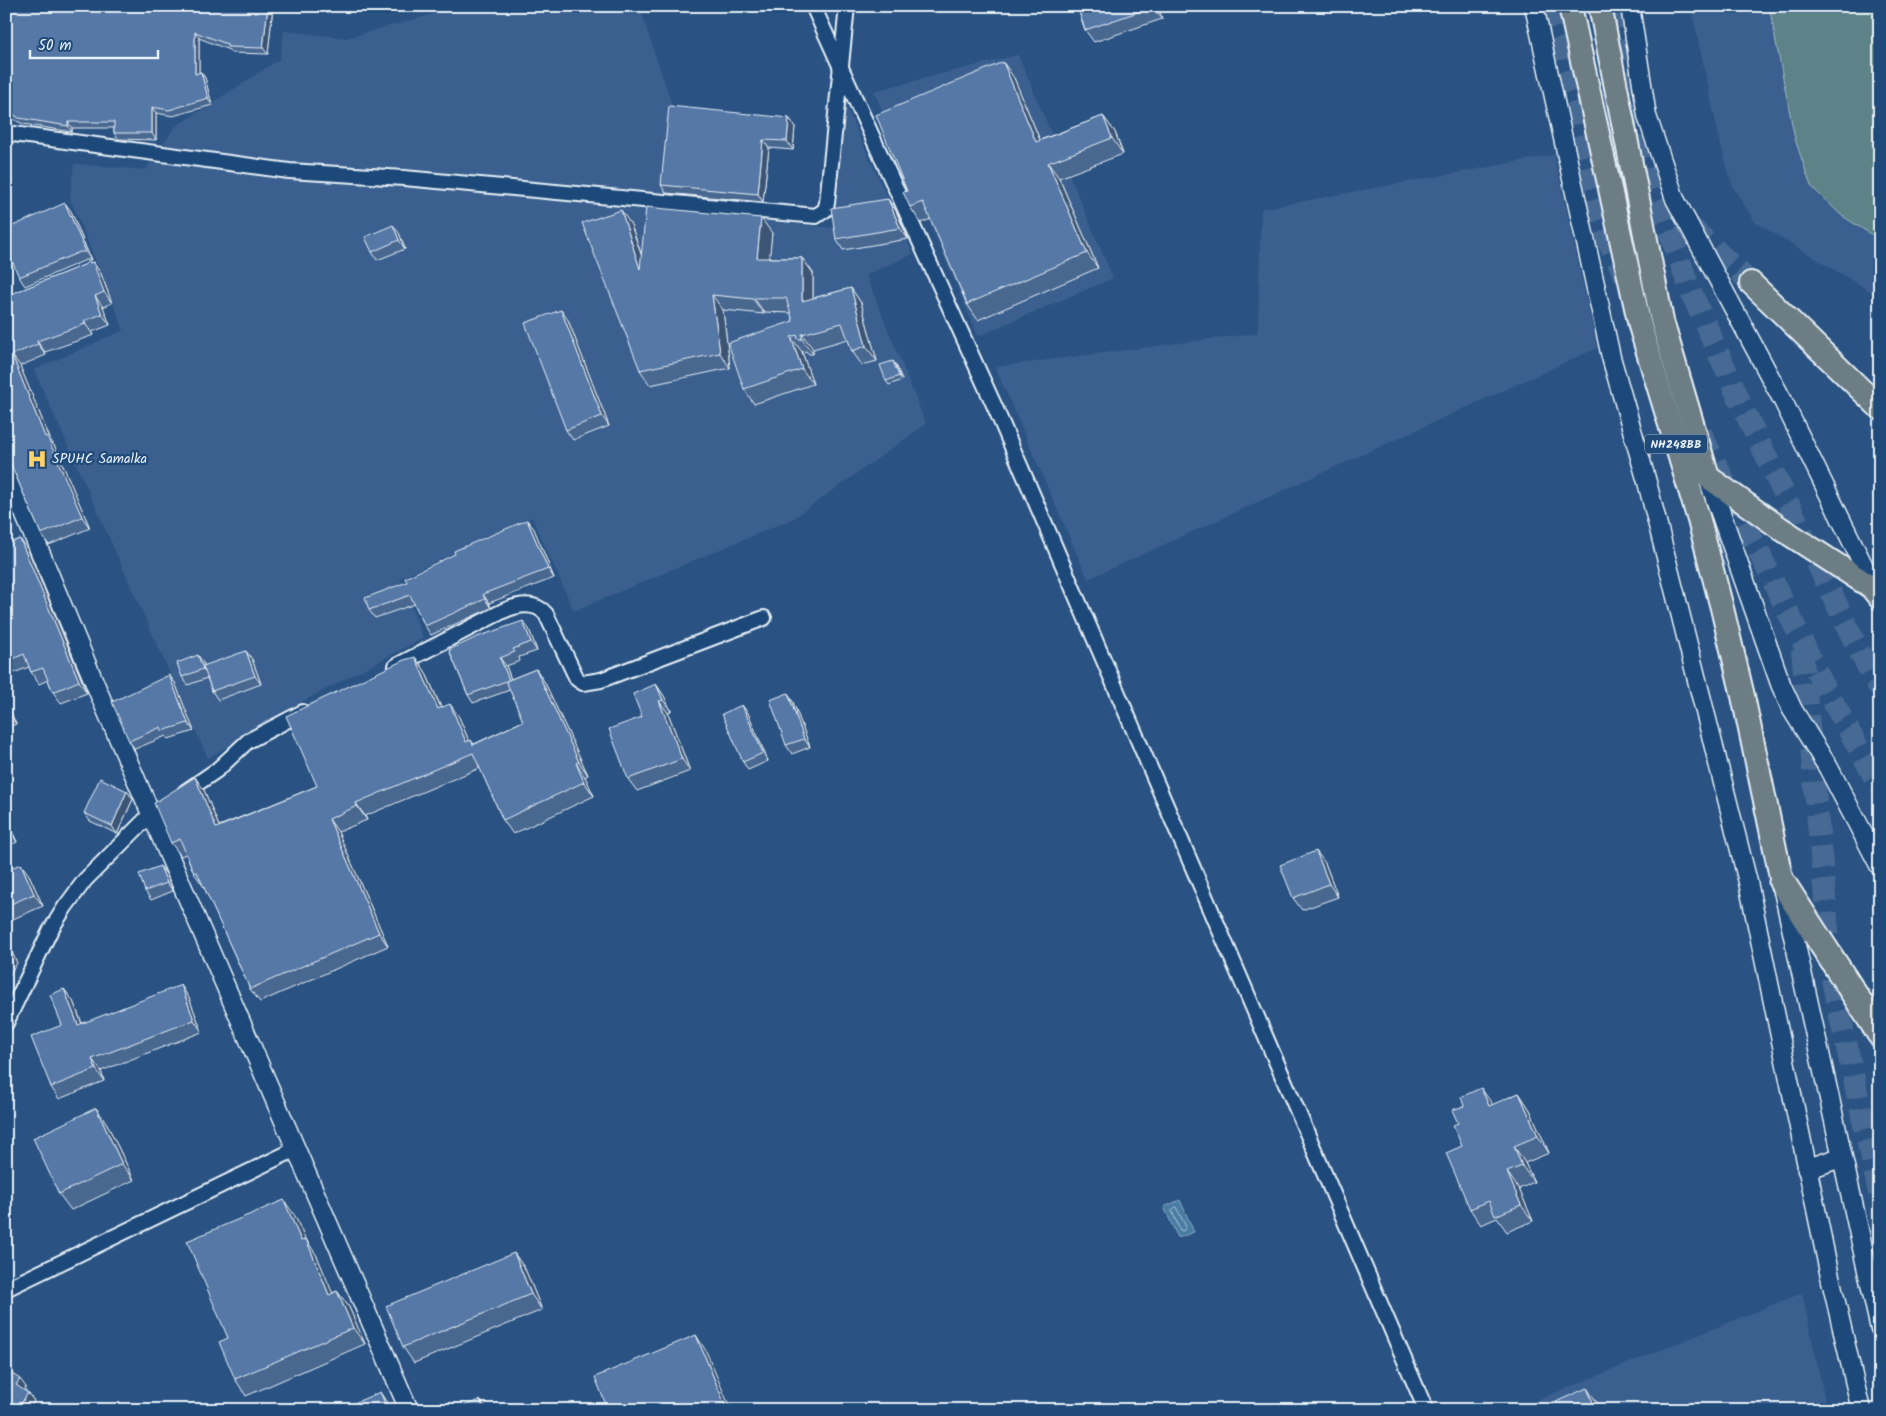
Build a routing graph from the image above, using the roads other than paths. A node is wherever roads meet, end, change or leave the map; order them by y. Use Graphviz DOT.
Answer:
graph roads {
  1 [pos="813,6"];
  2 [pos="847,6"];
  3 [pos="1534,6"];
  4 [pos="1570,6"];
  5 [pos="1600,6"];
  6 [pos="1630,6"];
  7 [pos="841,65"];
  8 [pos="6,133"];
  9 [pos="1751,283"];
  10 [pos="1880,408"];
  11 [pos="6,470"];
  12 [pos="1708,477"];
  13 [pos="1880,598"];
  14 [pos="764,618"];
  15 [pos="385,672"];
  16 [pos="316,706"];
  17 [pos="151,814"];
  18 [pos="1880,866"];
  19 [pos="1782,882"];
  20 [pos="6,1023"];
  21 [pos="1880,1034"];
  22 [pos="296,1149"];
  23 [pos="1842,1156"];
  24 [pos="1807,1169"];
  25 [pos="6,1288"];
  26 [pos="1880,1327"];
  27 [pos="409,1410"];
  28 [pos="1426,1410"];
  29 [pos="1861,1410"];
  1 -- 7 [label="street"];
  2 -- 7 [label="street"];
  3 -- 24 [label="street"];
  4 -- 19 [label="highway, NH248BB"];
  5 -- 12 [label="highway, NH248BB"];
  6 -- 13 [label="street"];
  7 -- 8 [label="street"];
  7 -- 28 [label="street"];
  9 -- 10 [label="highway"];
  11 -- 17 [label="street"];
  12 -- 13 [label="highway"];
  12 -- 18 [label="main road"];
  14 -- 15 [label="street"];
  16 -- 17 [label="street"];
  17 -- 20 [label="street"];
  17 -- 22 [label="street"];
  19 -- 21 [label="highway"];
  19 -- 23 [label="main road"];
  22 -- 25 [label="street"];
  22 -- 27 [label="street"];
  23 -- 24 [label="main road"];
  23 -- 26 [label="main road"];
  24 -- 29 [label="street"];
}
